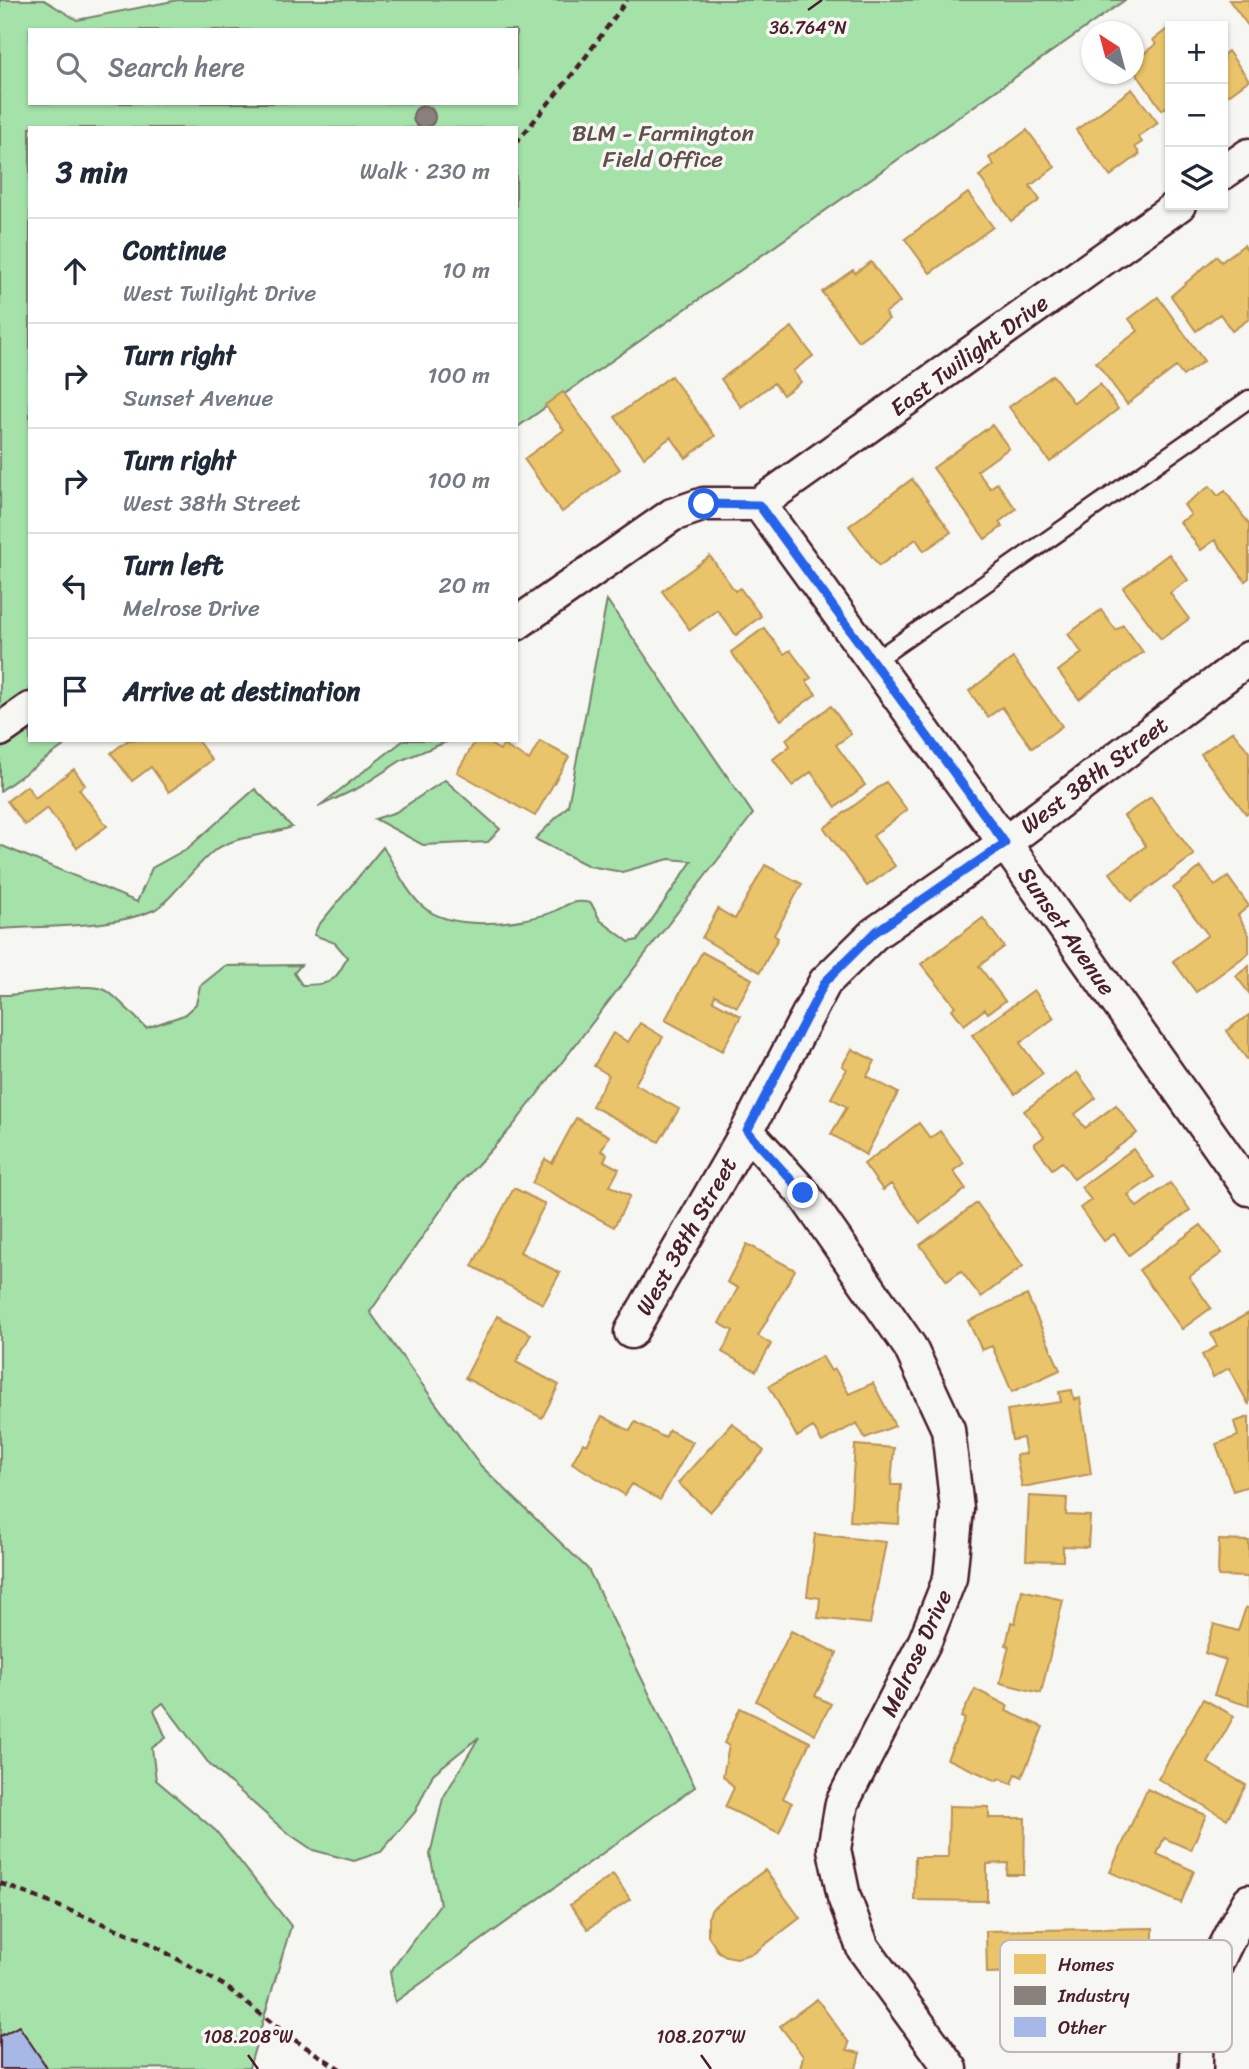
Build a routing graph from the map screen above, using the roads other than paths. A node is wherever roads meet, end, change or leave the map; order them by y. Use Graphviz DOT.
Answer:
graph roads {
  1 [pos="1249,155"];
  2 [pos="1228,170"];
  3 [pos="1172,210"];
  4 [pos="1249,399"];
  5 [pos="759,505"];
  6 [pos="518,623"];
  7 [pos="1249,658"];
  8 [pos="873,662"];
  9 [pos="28,710"];
  10 [pos="0,730"];
  11 [pos="1005,843"];
  12 [pos="747,1131"];
  13 [pos="1249,1189"];
  14 [pos="631,1332"];
  15 [pos="1249,1901"];
  16 [pos="1228,1940"];
  17 [pos="951,2069"];
  1 -- 2 [label="street"];
  3 -- 5 [label="street, East Twilight Drive"];
  4 -- 8 [label="lane"];
  5 -- 6 [label="street"];
  5 -- 8 [label="street, Sunset Avenue"];
  7 -- 11 [label="street, West 38th Street"];
  8 -- 11 [label="street, Sunset Avenue"];
  9 -- 10 [label="street"];
  11 -- 12 [label="street, West 38th Street"];
  11 -- 13 [label="street, Sunset Avenue"];
  12 -- 14 [label="street, West 38th Street"];
  12 -- 17 [label="street, Melrose Drive"];
  15 -- 16 [label="street"];
}
